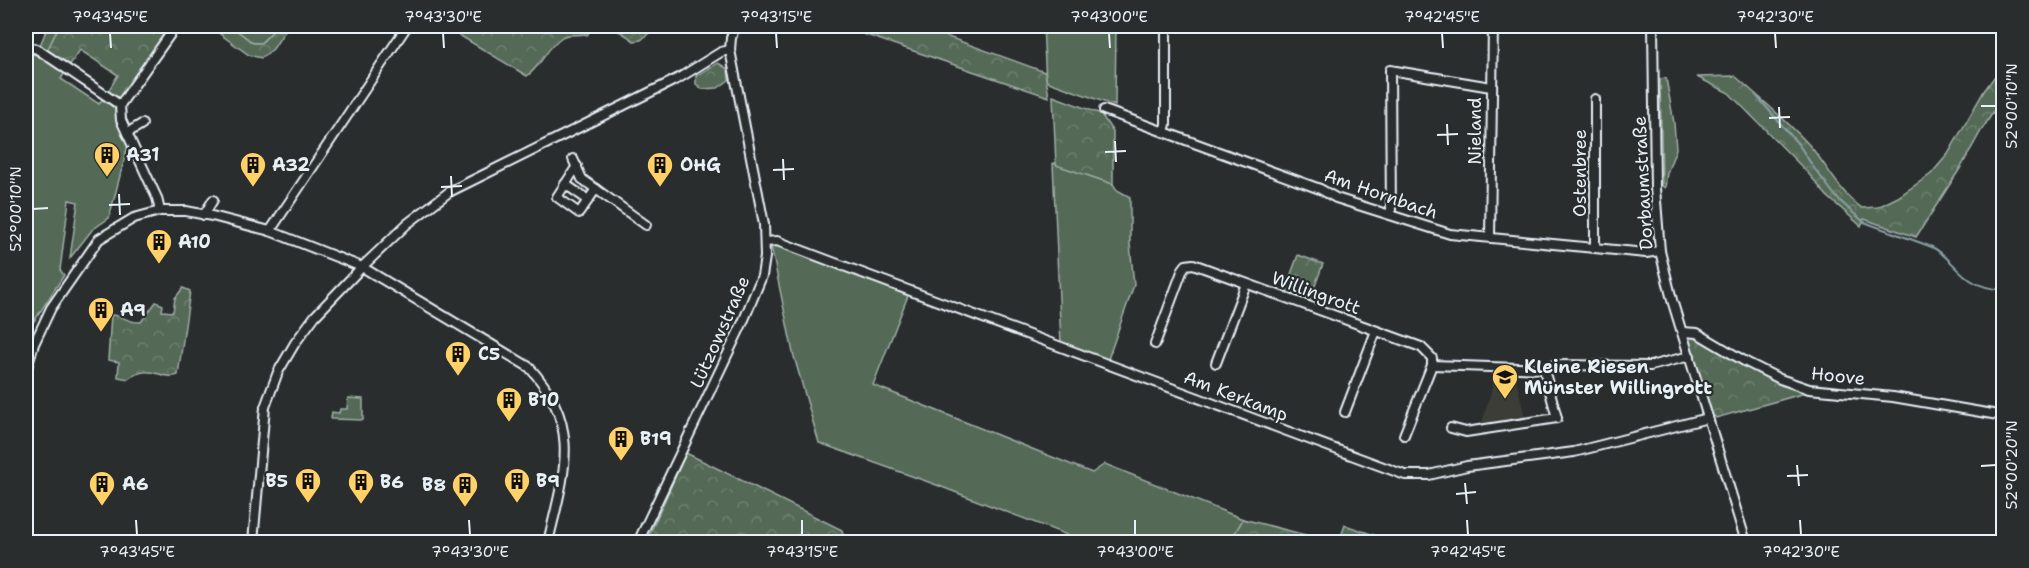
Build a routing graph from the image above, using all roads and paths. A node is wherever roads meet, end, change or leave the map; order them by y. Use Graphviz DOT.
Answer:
graph roads {
  1 [pos="176,26"];
  2 [pos="407,26"];
  3 [pos="735,26"];
  4 [pos="1166,26"];
  5 [pos="1493,26"];
  6 [pos="1653,26"];
  7 [pos="26,46"];
  8 [pos="730,50"];
  9 [pos="1491,87"];
  10 [pos="1595,99"];
  11 [pos="120,105"];
  12 [pos="1104,110"];
  13 [pos="142,124"];
  14 [pos="1164,132"];
  15 [pos="127,133"];
  16 [pos="565,184"];
  17 [pos="596,189"];
  18 [pos="213,200"];
  19 [pos="588,200"];
  20 [pos="160,211"];
  21 [pos="204,215"];
  22 [pos="1391,215"];
  23 [pos="646,225"];
  24 [pos="270,231"];
  25 [pos="1490,237"];
  26 [pos="766,242"];
  27 [pos="1595,247"];
  28 [pos="1660,251"];
  29 [pos="362,267"];
  30 [pos="1246,284"];
  31 [pos="1376,331"];
  32 [pos="1682,332"];
  33 [pos="1155,344"];
  34 [pos="1690,356"];
  35 [pos="1216,363"];
  36 [pos="1432,365"];
  37 [pos="1544,369"];
  38 [pos="26,371"];
  39 [pos="1345,412"];
  40 [pos="2004,416"];
  41 [pos="1708,418"];
  42 [pos="1451,428"];
  43 [pos="1404,435"];
  44 [pos="253,543"];
  45 [pos="548,543"];
  46 [pos="638,543"];
  47 [pos="1746,543"];
  1 -- 11 [label="street"];
  2 -- 24 [label="street"];
  3 -- 8 [label="street, Lützowstraße"];
  4 -- 14 [label="street"];
  5 -- 9 [label="street, Nieland"];
  6 -- 28 [label="street, Dorbaumstraße"];
  7 -- 11 [label="street"];
  8 -- 26 [label="street, Lützowstraße"];
  8 -- 29 [label="street"];
  9 -- 22 [label="street"];
  9 -- 25 [label="street, Nieland"];
  10 -- 27 [label="street, Ostenbree"];
  11 -- 15 [label="street"];
  12 -- 14 [label="street, Am Hornbach"];
  13 -- 15 [label="street"];
  14 -- 22 [label="street, Am Hornbach"];
  15 -- 20 [label="street"];
  16 -- 17 [label="street"];
  16 -- 19 [label="street"];
  16 -- 19 [label="street"];
  17 -- 19 [label="street"];
  17 -- 23 [label="street"];
  18 -- 21 [label="street"];
  20 -- 21 [label="street"];
  20 -- 38 [label="street"];
  21 -- 24 [label="street"];
  22 -- 25 [label="street, Am Hornbach"];
  24 -- 29 [label="street"];
  25 -- 27 [label="street, Am Hornbach"];
  26 -- 41 [label="street, Am Kerkamp"];
  26 -- 46 [label="street, Lützowstraße"];
  27 -- 28 [label="street, Am Hornbach"];
  28 -- 32 [label="street, Dorbaumstraße"];
  29 -- 44 [label="street"];
  29 -- 45 [label="street"];
  30 -- 31 [label="street, Willingrott"];
  30 -- 33 [label="street, Willingrott"];
  30 -- 35 [label="street, Willingrott"];
  31 -- 36 [label="street, Willingrott"];
  31 -- 39 [label="street, Willingrott"];
  32 -- 34 [label="street, Dorbaumstraße"];
  32 -- 40 [label="street, Hoove"];
  34 -- 37 [label="street"];
  34 -- 41 [label="street, Dorbaumstraße"];
  36 -- 37 [label="street"];
  36 -- 43 [label="street"];
  37 -- 42 [label="street"];
  41 -- 47 [label="street, Dorbaumstraße"];
}
